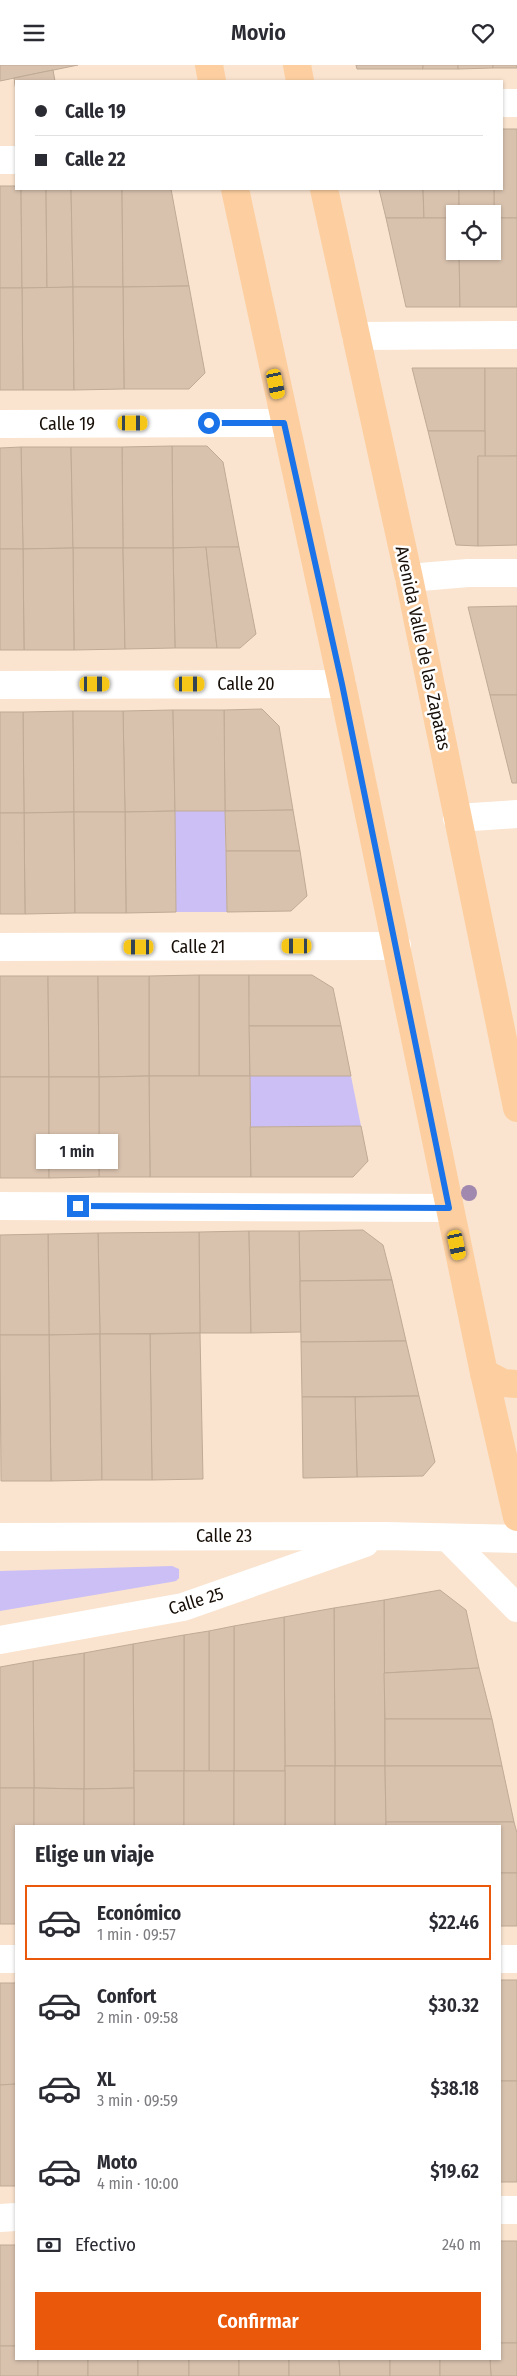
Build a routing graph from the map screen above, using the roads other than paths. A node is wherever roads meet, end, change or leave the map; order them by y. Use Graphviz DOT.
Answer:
graph roads {
  1 [pos="209,65"];
  2 [pos="297,65"];
  3 [pos="212,80"];
  4 [pos="300,80"];
  5 [pos="503,103"];
  6 [pos="517,103"];
  7 [pos="0,160"];
  8 [pos="15,160"];
  9 [pos="235,190"];
  10 [pos="324,190"];
  11 [pos="517,335"];
  12 [pos="356,336"];
  13 [pos="284,423"];
  14 [pos="0,424"];
  15 [pos="517,573"];
  16 [pos="409,578"];
  17 [pos="342,684"];
  18 [pos="0,685"];
  19 [pos="517,814"];
  20 [pos="458,817"];
  21 [pos="397,946"];
  22 [pos="0,947"];
  23 [pos="512,1065"];
  24 [pos="517,1108"];
  25 [pos="0,1205"];
  26 [pos="449,1208"];
  27 [pos="484,1373"];
  28 [pos="517,1384"];
  29 [pos="517,1517"];
  30 [pos="384,1536"];
  31 [pos="0,1537"];
  32 [pos="448,1538"];
  33 [pos="517,1539"];
  34 [pos="517,1609"];
  35 [pos="0,1639"];
  36 [pos="0,1959"];
  37 [pos="15,1959"];
  38 [pos="501,1959"];
  39 [pos="517,1959"];
  40 [pos="501,2210"];
  41 [pos="517,2210"];
  42 [pos="0,2217"];
  43 [pos="15,2217"];
  1 -- 3 [label="main road"];
  2 -- 4 [label="main road"];
  5 -- 6 [label="street"];
  7 -- 8 [label="street"];
  9 -- 13 [label="main road"];
  10 -- 12 [label="main road, Avenida Valle de las Zapatas"];
  11 -- 12 [label="street"];
  12 -- 16 [label="main road, Avenida Valle de las Zapatas"];
  13 -- 14 [label="street, Calle 19"];
  13 -- 17 [label="main road"];
  15 -- 16 [label="street"];
  16 -- 20 [label="main road, Avenida Valle de las Zapatas"];
  17 -- 18 [label="street, Calle 20"];
  17 -- 21 [label="main road"];
  19 -- 20 [label="street"];
  20 -- 23 [label="main road, Avenida Valle de las Zapatas"];
  21 -- 22 [label="street, Calle 21"];
  21 -- 26 [label="main road"];
  23 -- 24 [label="main road, Avenida Valle de las Zapatas"];
  25 -- 26 [label="street"];
  26 -- 27 [label="main road"];
  27 -- 28 [label="main road"];
  27 -- 29 [label="main road"];
  30 -- 31 [label="street, Calle 23"];
  30 -- 32 [label="street, Calle 23"];
  30 -- 35 [label="street, Calle 25"];
  32 -- 33 [label="street, Calle 23"];
  32 -- 34 [label="street"];
  36 -- 37 [label="street"];
  38 -- 39 [label="street"];
  40 -- 41 [label="street"];
  42 -- 43 [label="street"];
}
